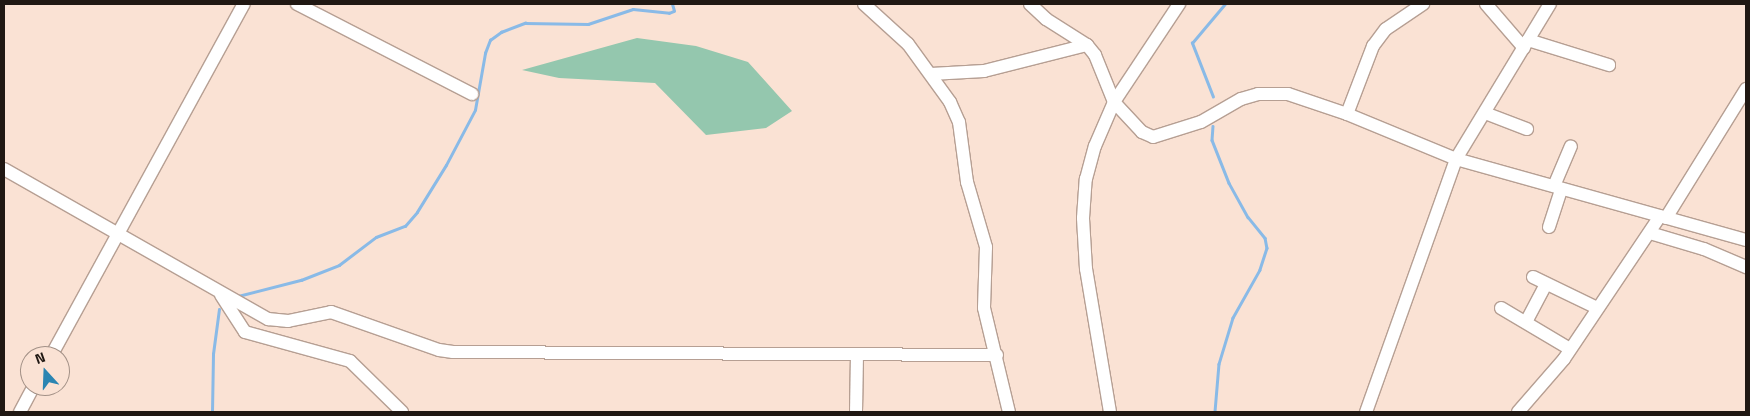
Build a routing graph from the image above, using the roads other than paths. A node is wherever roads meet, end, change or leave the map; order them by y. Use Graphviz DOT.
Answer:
graph roads {
  1 [pos="244,4"];
  2 [pos="296,4"];
  3 [pos="864,4"];
  4 [pos="1030,4"];
  5 [pos="1179,4"];
  6 [pos="1423,4"];
  7 [pos="1486,4"];
  8 [pos="1550,4"];
  9 [pos="1526,44"];
  10 [pos="1087,45"];
  11 [pos="1609,66"];
  12 [pos="931,74"];
  13 [pos="1746,89"];
  14 [pos="472,94"];
  15 [pos="1114,102"];
  16 [pos="1485,112"];
  17 [pos="1347,114"];
  18 [pos="1527,129"];
  19 [pos="1571,146"];
  20 [pos="1456,159"];
  21 [pos="4,169"];
  22 [pos="1558,187"];
  23 [pos="1663,217"];
  24 [pos="1549,227"];
  25 [pos="118,232"];
  26 [pos="1650,233"];
  27 [pos="1746,240"];
  28 [pos="1746,267"];
  29 [pos="1533,277"];
  30 [pos="1546,284"];
  31 [pos="220,293"];
  32 [pos="1501,308"];
  33 [pos="1597,308"];
  34 [pos="1526,322"];
  35 [pos="55,346"];
  36 [pos="1570,349"];
  37 [pos="997,355"];
  38 [pos="857,356"];
  39 [pos="29,396"];
  40 [pos="20,412"];
  41 [pos="402,412"];
  42 [pos="856,412"];
  43 [pos="1008,412"];
  44 [pos="1110,412"];
  45 [pos="1366,412"];
  46 [pos="1518,412"];
  1 -- 25 [label="street"];
  2 -- 14 [label="street"];
  3 -- 12 [label="street"];
  4 -- 10 [label="street"];
  5 -- 15 [label="street"];
  6 -- 17 [label="street"];
  7 -- 9 [label="street"];
  8 -- 9 [label="street"];
  9 -- 11 [label="street"];
  9 -- 16 [label="street"];
  10 -- 12 [label="street"];
  10 -- 15 [label="street"];
  12 -- 37 [label="street"];
  13 -- 23 [label="street"];
  15 -- 17 [label="street"];
  15 -- 44 [label="street"];
  16 -- 18 [label="street"];
  16 -- 20 [label="street"];
  17 -- 20 [label="street"];
  19 -- 22 [label="street"];
  20 -- 22 [label="street"];
  20 -- 45 [label="street"];
  21 -- 25 [label="street"];
  22 -- 23 [label="street"];
  22 -- 24 [label="street"];
  23 -- 26 [label="street"];
  23 -- 27 [label="street"];
  25 -- 31 [label="street"];
  25 -- 35 [label="street"];
  26 -- 28 [label="street"];
  26 -- 33 [label="street"];
  29 -- 30 [label="street"];
  30 -- 33 [label="street"];
  30 -- 34 [label="street"];
  31 -- 38 [label="street"];
  31 -- 41 [label="street"];
  32 -- 34 [label="street"];
  33 -- 36 [label="street"];
  34 -- 36 [label="street"];
  36 -- 46 [label="street"];
  37 -- 38 [label="street"];
  37 -- 43 [label="street"];
  38 -- 42 [label="street"];
  39 -- 40 [label="street"];
}
